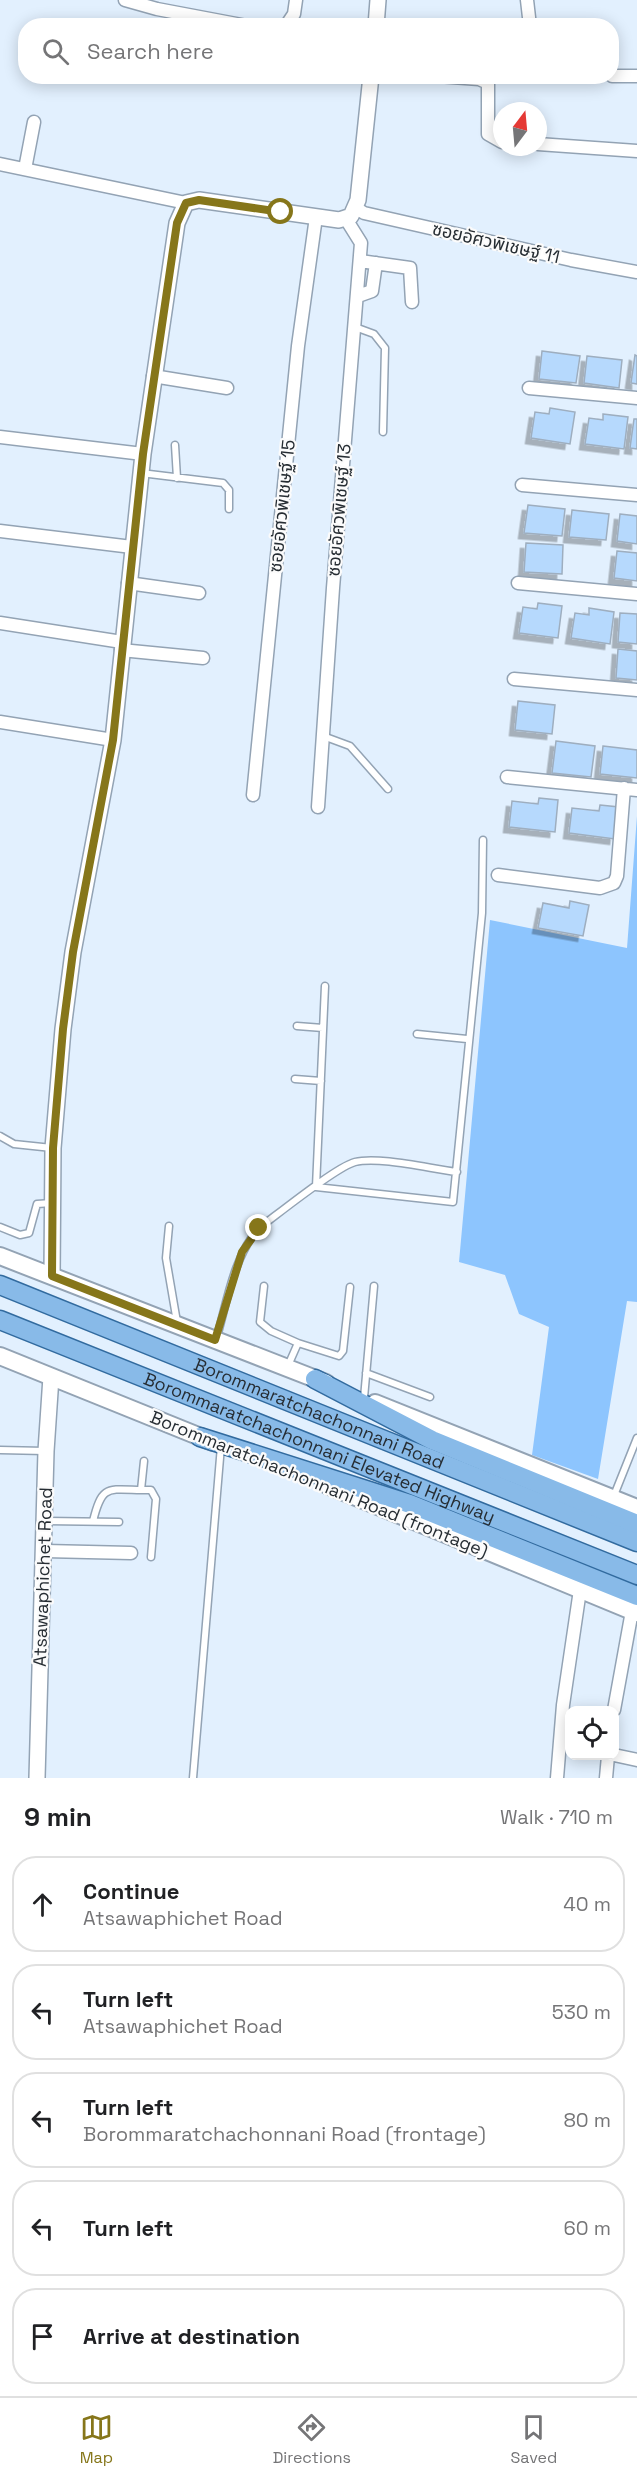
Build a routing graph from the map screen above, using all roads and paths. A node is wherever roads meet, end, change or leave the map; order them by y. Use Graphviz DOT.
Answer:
graph roads {
  1 [pos="125,0"];
  2 [pos="296,0"];
  3 [pos="378,0"];
  4 [pos="527,0"];
  5 [pos="205,18"];
  6 [pos="291,18"];
  7 [pos="377,18"];
  8 [pos="529,18"];
  9 [pos="619,76"];
  10 [pos="637,76"];
  11 [pos="370,84"];
  12 [pos="489,84"];
  13 [pos="34,122"];
  14 [pos="493,137"];
  15 [pos="547,145"];
  16 [pos="637,151"];
  17 [pos="0,164"];
  18 [pos="25,169"];
  19 [pos="186,203"];
  20 [pos="351,213"];
  21 [pos="316,217"];
  22 [pos="360,261"];
  23 [pos="376,262"];
  24 [pos="637,272"];
  25 [pos="358,296"];
  26 [pos="412,302"];
  27 [pos="355,327"];
  28 [pos="153,376"];
  29 [pos="227,388"];
  30 [pos="530,388"];
  31 [pos="637,398"];
  32 [pos="383,432"];
  33 [pos="0,437"];
  34 [pos="175,445"];
  35 [pos="143,454"];
  36 [pos="141,473"];
  37 [pos="177,478"];
  38 [pos="522,485"];
  39 [pos="637,495"];
  40 [pos="230,508"];
  41 [pos="0,531"];
  42 [pos="132,547"];
  43 [pos="128,583"];
  44 [pos="518,583"];
  45 [pos="199,593"];
  46 [pos="637,594"];
  47 [pos="0,623"];
  48 [pos="122,646"];
  49 [pos="203,658"];
  50 [pos="514,679"];
  51 [pos="637,690"];
  52 [pos="0,722"];
  53 [pos="322,736"];
  54 [pos="113,740"];
  55 [pos="507,777"];
  56 [pos="388,789"];
  57 [pos="631,789"];
  58 [pos="253,795"];
  59 [pos="318,807"];
  60 [pos="483,840"];
  61 [pos="498,875"];
  62 [pos="325,986"];
  63 [pos="297,1026"];
  64 [pos="323,1028"];
  65 [pos="417,1034"];
  66 [pos="467,1039"];
  67 [pos="295,1078"];
  68 [pos="321,1081"];
  69 [pos="0,1136"];
  70 [pos="53,1148"];
  71 [pos="457,1172"];
  72 [pos="316,1187"];
  73 [pos="52,1203"];
  74 [pos="170,1226"];
  75 [pos="0,1227"];
  76 [pos="0,1256"];
  77 [pos="52,1276"];
  78 [pos="0,1285"];
  79 [pos="264,1286"];
  80 [pos="374,1286"];
  81 [pos="350,1287"];
  82 [pos="0,1298"];
  83 [pos="0,1320"];
  84 [pos="178,1325"];
  85 [pos="0,1328"];
  86 [pos="215,1340"];
  87 [pos="298,1343"];
  88 [pos="0,1357"];
  89 [pos="287,1368"];
  90 [pos="366,1372"];
  91 [pos="51,1377"];
  92 [pos="315,1379"];
  93 [pos="430,1397"];
  94 [pos="364,1398"];
  95 [pos="200,1437"];
  96 [pos="637,1438"];
  97 [pos="222,1445"];
  98 [pos="0,1450"];
  99 [pos="46,1451"];
  100 [pos="144,1461"];
  101 [pos="141,1490"];
  102 [pos="613,1499"];
  103 [pos="636,1518"];
  104 [pos="46,1521"];
  105 [pos="93,1521"];
  106 [pos="119,1522"];
  107 [pos="637,1542"];
  108 [pos="45,1551"];
  109 [pos="131,1553"];
  110 [pos="637,1554"];
  111 [pos="151,1557"];
  112 [pos="637,1575"];
  113 [pos="637,1583"];
  114 [pos="580,1590"];
  115 [pos="636,1607"];
  116 [pos="615,1706"];
  117 [pos="619,1756"];
  118 [pos="608,1760"];
  119 [pos="637,1760"];
  120 [pos="37,1778"];
  121 [pos="193,1778"];
  122 [pos="557,1778"];
  123 [pos="606,1778"];
  1 -- 5 [label="street"];
  2 -- 6 [label="street"];
  3 -- 7 [label="street"];
  4 -- 8 [label="street"];
  9 -- 10 [label="street"];
  11 -- 20 [label="street"];
  12 -- 14 [label="street"];
  13 -- 18 [label="street"];
  15 -- 16 [label="street"];
  17 -- 18 [label="street"];
  18 -- 19 [label="street"];
  19 -- 21 [label="street"];
  19 -- 28 [label="street"];
  20 -- 21 [label="street"];
  20 -- 22 [label="street, ซอยอัศวพิเชษฐ์ 13"];
  20 -- 24 [label="street, ซอยอัศวพิเชษฐ์ 11"];
  21 -- 58 [label="street, ซอยอัศวพิเชษฐ์ 15"];
  22 -- 23 [label="street"];
  22 -- 25 [label="street, ซอยอัศวพิเชษฐ์ 13"];
  23 -- 25 [label="street"];
  23 -- 26 [label="street"];
  25 -- 27 [label="street, ซอยอัศวพิเชษฐ์ 13"];
  27 -- 32 [label="lane"];
  27 -- 53 [label="street, ซอยอัศวพิเชษฐ์ 13"];
  28 -- 29 [label="street"];
  28 -- 35 [label="street"];
  30 -- 31 [label="street"];
  33 -- 35 [label="street"];
  34 -- 37 [label="lane"];
  35 -- 36 [label="street"];
  36 -- 37 [label="lane"];
  36 -- 42 [label="street"];
  37 -- 40 [label="lane"];
  38 -- 39 [label="street"];
  41 -- 42 [label="street"];
  42 -- 43 [label="street"];
  43 -- 45 [label="street"];
  43 -- 48 [label="street"];
  44 -- 46 [label="street"];
  47 -- 48 [label="street"];
  48 -- 49 [label="street"];
  48 -- 54 [label="street"];
  50 -- 51 [label="street"];
  52 -- 54 [label="street"];
  53 -- 56 [label="lane"];
  53 -- 59 [label="street, ซอยอัศวพิเชษฐ์ 13"];
  54 -- 70 [label="street"];
  55 -- 57 [label="street"];
  57 -- 61 [label="street"];
  60 -- 66 [label="lane"];
  62 -- 64 [label="lane"];
  63 -- 64 [label="lane"];
  64 -- 68 [label="lane"];
  65 -- 66 [label="lane"];
  66 -- 71 [label="lane"];
  67 -- 68 [label="lane"];
  68 -- 72 [label="lane"];
  69 -- 70 [label="lane"];
  70 -- 73 [label="street"];
  71 -- 72 [label="lane"];
  71 -- 72 [label="lane"];
  72 -- 86 [label="lane"];
  73 -- 75 [label="lane"];
  73 -- 77 [label="street"];
  74 -- 84 [label="lane"];
  76 -- 77 [label="main road"];
  77 -- 84 [label="main road"];
  78 -- 107 [label="main road, Borommaratchachonnani Road"];
  79 -- 87 [label="lane"];
  80 -- 90 [label="lane"];
  81 -- 87 [label="lane"];
  82 -- 110 [label="main road, Borommaratchachonnani Elevated Highway"];
  83 -- 112 [label="main road, Borommaratchachonnani Elevated Highway"];
  84 -- 86 [label="main road"];
  85 -- 113 [label="main road"];
  86 -- 89 [label="main road"];
  87 -- 89 [label="lane"];
  88 -- 91 [label="main road, Borommaratchachonnani Road (frontage)"];
  89 -- 92 [label="main road"];
  90 -- 93 [label="lane"];
  90 -- 94 [label="lane"];
  91 -- 95 [label="main road, Borommaratchachonnani Road (frontage)"];
  91 -- 99 [label="street, Atsawaphichet Road"];
  92 -- 94 [label="main road"];
  92 -- 103 [label="main road"];
  94 -- 102 [label="main road"];
  95 -- 97 [label="main road, Borommaratchachonnani Road (frontage)"];
  95 -- 115 [label="main road"];
  96 -- 102 [label="lane"];
  97 -- 114 [label="main road, Borommaratchachonnani Road (frontage)"];
  97 -- 121 [label="lane"];
  98 -- 99 [label="lane"];
  99 -- 104 [label="street, Atsawaphichet Road"];
  100 -- 101 [label="lane"];
  101 -- 105 [label="lane"];
  101 -- 111 [label="lane"];
  102 -- 103 [label="main road"];
  104 -- 105 [label="lane"];
  104 -- 108 [label="street, Atsawaphichet Road"];
  105 -- 106 [label="lane"];
  108 -- 109 [label="street"];
  108 -- 120 [label="street, Atsawaphichet Road"];
  114 -- 115 [label="main road, Borommaratchachonnani Road (frontage)"];
  114 -- 122 [label="street"];
  115 -- 116 [label="street"];
  117 -- 119 [label="street"];
  118 -- 123 [label="street"];
}
